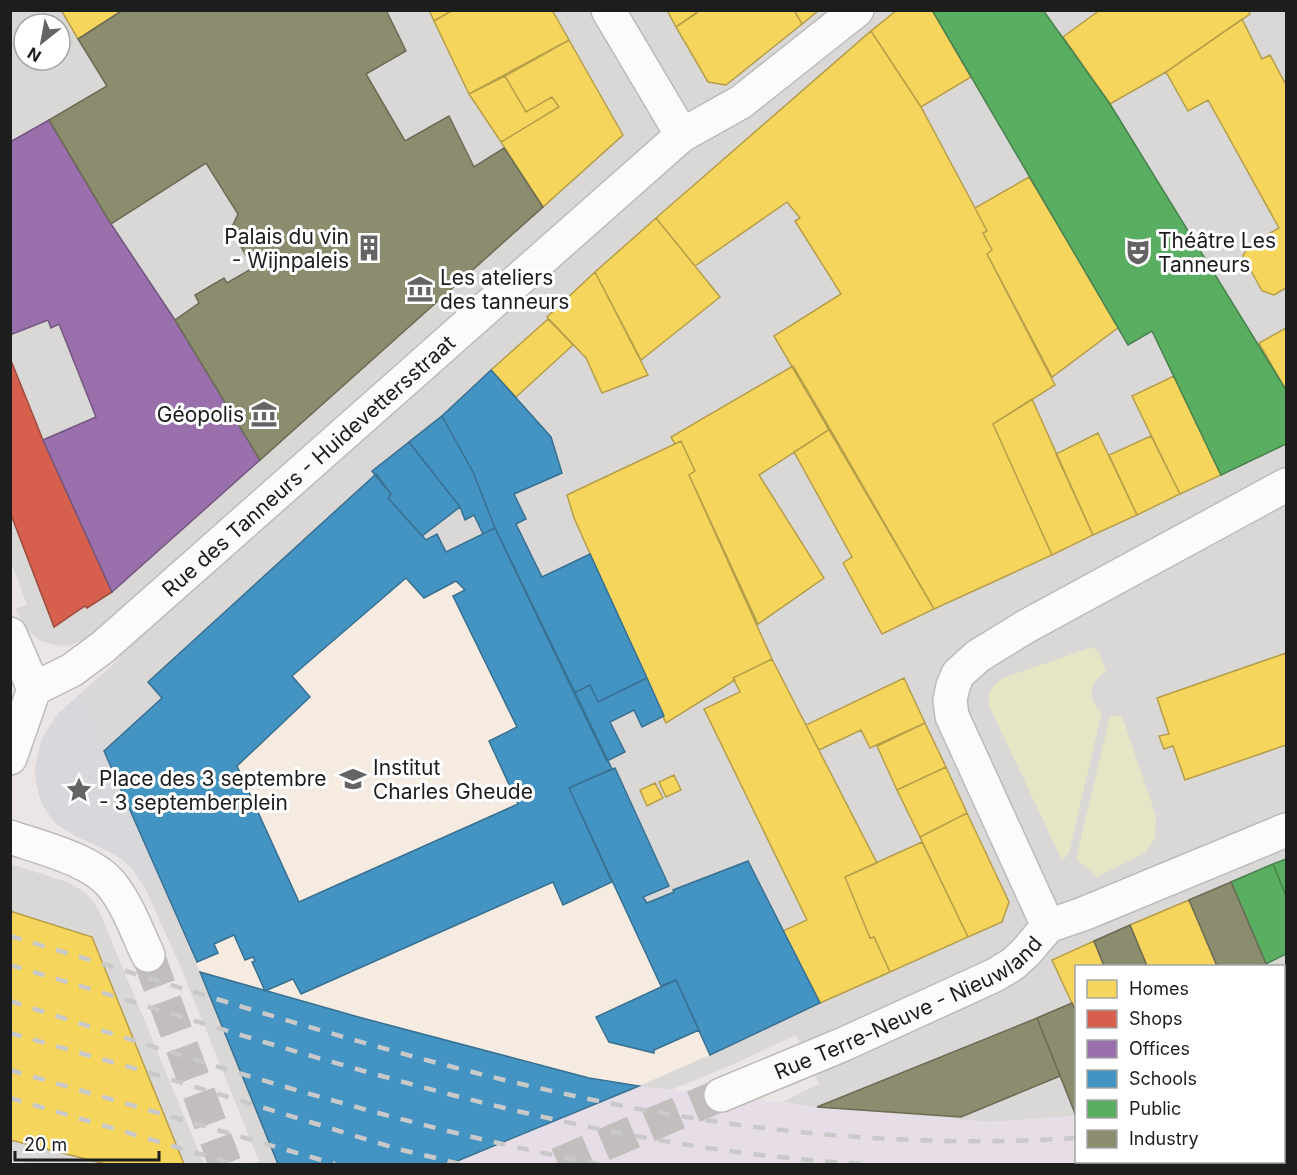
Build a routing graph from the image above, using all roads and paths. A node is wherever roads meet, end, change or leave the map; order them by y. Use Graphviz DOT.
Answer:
graph roads {
  1 [pos="608,10"];
  2 [pos="857,10"];
  3 [pos="682,135"];
  4 [pos="1287,485"];
  5 [pos="10,634"];
  6 [pos="34,689"];
  7 [pos="10,758"];
  8 [pos="1287,830"];
  9 [pos="10,837"];
  10 [pos="1048,926"];
  11 [pos="148,955"];
  12 [pos="721,1095"];
  1 -- 3 [label="street"];
  2 -- 3 [label="street, Rue des Tanneurs - Huidevettersstraat"];
  3 -- 6 [label="street, Rue des Tanneurs - Huidevettersstraat"];
  4 -- 10 [label="street"];
  5 -- 6 [label="street"];
  6 -- 7 [label="street"];
  8 -- 10 [label="street, Rue Terre-Neuve - Nieuwland"];
  9 -- 11 [label="street"];
  10 -- 12 [label="street, Rue Terre-Neuve - Nieuwland"];
}
